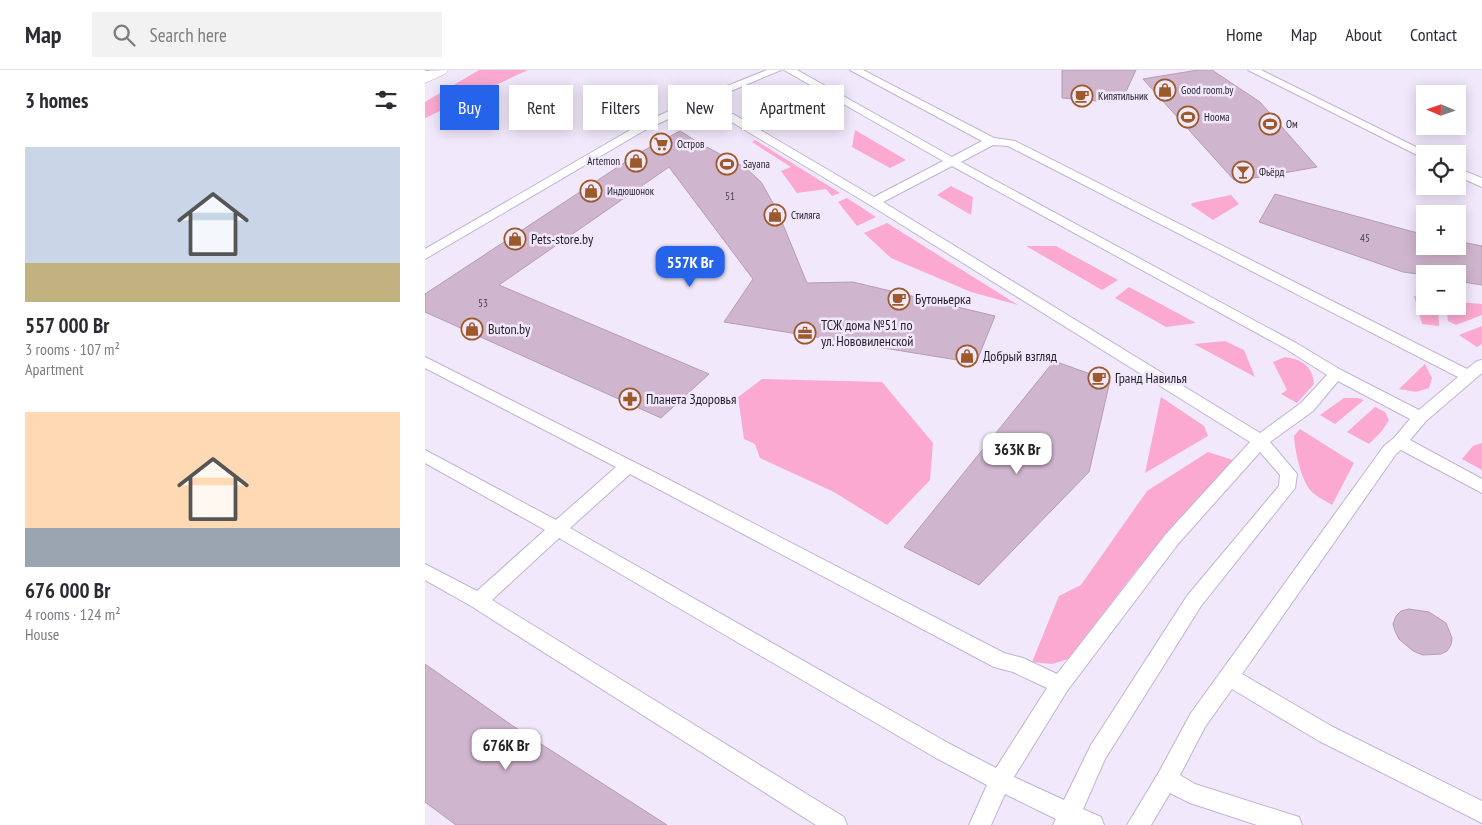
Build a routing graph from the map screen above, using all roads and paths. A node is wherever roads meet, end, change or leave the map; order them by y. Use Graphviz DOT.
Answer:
graph roads {
  1 [pos="439,70"];
  2 [pos="776,70"];
  3 [pos="789,70"];
  4 [pos="855,70"];
  5 [pos="1253,70"];
  6 [pos="425,78"];
  7 [pos="732,118"];
  8 [pos="991,141"];
  9 [pos="1416,150"];
  10 [pos="951,160"];
  11 [pos="1466,175"];
  12 [pos="1482,183"];
  13 [pos="874,202"];
  14 [pos="425,255"];
  15 [pos="425,362"];
  16 [pos="1482,366"];
  17 [pos="1336,374"];
  18 [pos="1468,376"];
  19 [pos="1420,417"];
  20 [pos="1260,441"];
  21 [pos="1395,446"];
  22 [pos="425,456"];
  23 [pos="628,466"];
  24 [pos="1482,487"];
  25 [pos="557,529"];
  26 [pos="425,571"];
  27 [pos="478,601"];
  28 [pos="1229,677"];
  29 [pos="1060,685"];
  30 [pos="1167,778"];
  31 [pos="1000,781"];
  32 [pos="1482,812"];
  33 [pos="1066,819"];
  34 [pos="836,825"];
  35 [pos="980,825"];
  36 [pos="1093,825"];
  37 [pos="1138,825"];
  38 [pos="1291,825"];
  1 -- 6 [label="street"];
  2 -- 14 [label="lane"];
  3 -- 10 [label="lane"];
  4 -- 8 [label="lane"];
  5 -- 9 [label="lane"];
  7 -- 13 [label="lane"];
  8 -- 10 [label="lane"];
  8 -- 18 [label="lane"];
  10 -- 13 [label="lane"];
  10 -- 17 [label="lane"];
  11 -- 12 [label="lane"];
  13 -- 20 [label="lane"];
  15 -- 23 [label="lane"];
  16 -- 18 [label="lane"];
  17 -- 19 [label="lane"];
  17 -- 20 [label="lane"];
  18 -- 19 [label="lane"];
  19 -- 21 [label="lane"];
  20 -- 29 [label="lane"];
  20 -- 33 [label="lane"];
  21 -- 24 [label="lane"];
  21 -- 28 [label="lane"];
  22 -- 25 [label="lane"];
  23 -- 25 [label="lane"];
  23 -- 29 [label="lane"];
  25 -- 27 [label="lane"];
  25 -- 31 [label="lane"];
  26 -- 27 [label="lane"];
  27 -- 34 [label="lane"];
  28 -- 30 [label="lane"];
  28 -- 32 [label="lane"];
  29 -- 31 [label="lane"];
  30 -- 37 [label="lane"];
  30 -- 38 [label="lane"];
  31 -- 33 [label="lane"];
  31 -- 35 [label="lane"];
  33 -- 36 [label="lane"];
}
